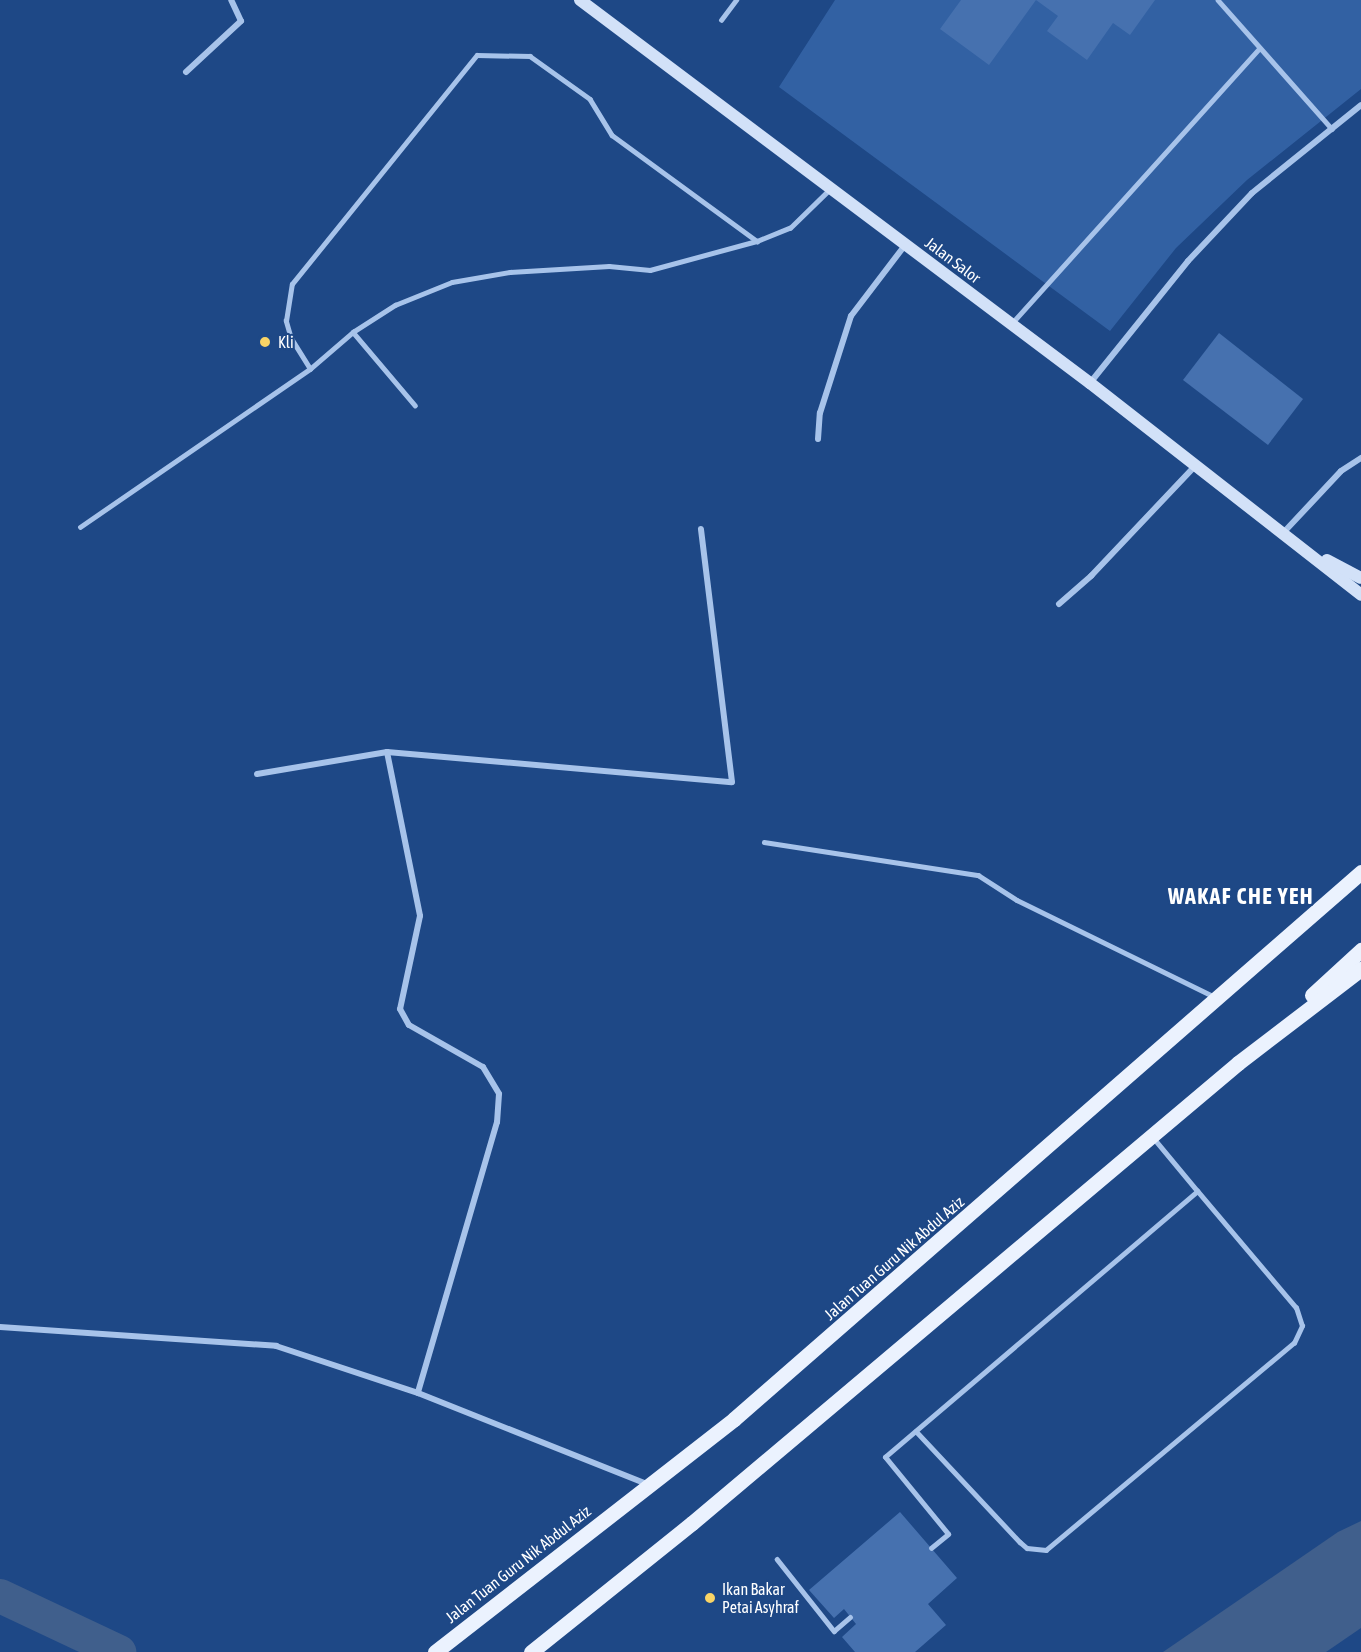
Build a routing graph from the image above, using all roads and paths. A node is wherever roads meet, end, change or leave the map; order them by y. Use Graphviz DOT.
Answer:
graph roads {
  1 [pos="231,0"];
  2 [pos="579,0"];
  3 [pos="736,0"];
  4 [pos="1218,0"];
  5 [pos="721,20"];
  6 [pos="1260,49"];
  7 [pos="186,72"];
  8 [pos="1361,105"];
  9 [pos="1332,129"];
  10 [pos="830,188"];
  11 [pos="757,241"];
  12 [pos="905,245"];
  13 [pos="1012,324"];
  14 [pos="353,332"];
  15 [pos="310,369"];
  16 [pos="1090,383"];
  17 [pos="415,405"];
  18 [pos="818,439"];
  19 [pos="1361,458"];
  20 [pos="1196,465"];
  21 [pos="80,527"];
  22 [pos="701,529"];
  23 [pos="1284,532"];
  24 [pos="1305,548"];
  25 [pos="1361,578"];
  26 [pos="1361,595"];
  27 [pos="1059,604"];
  28 [pos="387,752"];
  29 [pos="257,774"];
  30 [pos="764,842"];
  31 [pos="1361,863"];
  32 [pos="1361,872"];
  33 [pos="1331,896"];
  34 [pos="1361,950"];
  35 [pos="1361,969"];
  36 [pos="1216,998"];
  37 [pos="1238,1063"];
  38 [pos="1151,1136"];
  39 [pos="1197,1191"];
  40 [pos="0,1327"];
  41 [pos="418,1393"];
  42 [pos="916,1431"];
  43 [pos="649,1485"];
  44 [pos="931,1548"];
  45 [pos="777,1559"];
  46 [pos="850,1617"];
  47 [pos="435,1652"];
  48 [pos="531,1652"];
  1 -- 7 [label="street"];
  2 -- 10 [label="main road, Jalan Salor"];
  3 -- 5 [label="lane"];
  4 -- 6 [label="lane"];
  6 -- 9 [label="lane"];
  6 -- 13 [label="lane"];
  8 -- 9 [label="street"];
  9 -- 16 [label="street"];
  10 -- 11 [label="lane"];
  10 -- 12 [label="main road, Jalan Salor"];
  11 -- 14 [label="lane"];
  11 -- 15 [label="lane"];
  12 -- 13 [label="main road, Jalan Salor"];
  12 -- 18 [label="street"];
  13 -- 16 [label="main road, Jalan Salor"];
  14 -- 15 [label="lane"];
  14 -- 17 [label="lane"];
  15 -- 21 [label="lane"];
  16 -- 20 [label="main road, Jalan Salor"];
  19 -- 23 [label="street"];
  20 -- 23 [label="main road, Jalan Salor"];
  20 -- 27 [label="street"];
  22 -- 28 [label="street"];
  23 -- 24 [label="main road, Jalan Salor"];
  24 -- 25 [label="main road, Jalan Salor"];
  24 -- 26 [label="main road, Jalan Salor"];
  28 -- 29 [label="street"];
  28 -- 41 [label="street"];
  30 -- 36 [label="lane"];
  31 -- 33 [label="main road"];
  32 -- 33 [label="main road, Jalan Tuan Guru Nik Abdul Aziz"];
  33 -- 36 [label="main road, Jalan Tuan Guru Nik Abdul Aziz"];
  34 -- 37 [label="main road"];
  35 -- 37 [label="main road"];
  36 -- 43 [label="main road, Jalan Tuan Guru Nik Abdul Aziz"];
  37 -- 38 [label="main road"];
  38 -- 39 [label="lane"];
  38 -- 48 [label="main road"];
  39 -- 42 [label="lane"];
  39 -- 42 [label="lane"];
  40 -- 41 [label="street"];
  41 -- 43 [label="street"];
  42 -- 44 [label="lane"];
  43 -- 47 [label="main road, Jalan Tuan Guru Nik Abdul Aziz"];
  45 -- 46 [label="lane"];
}
